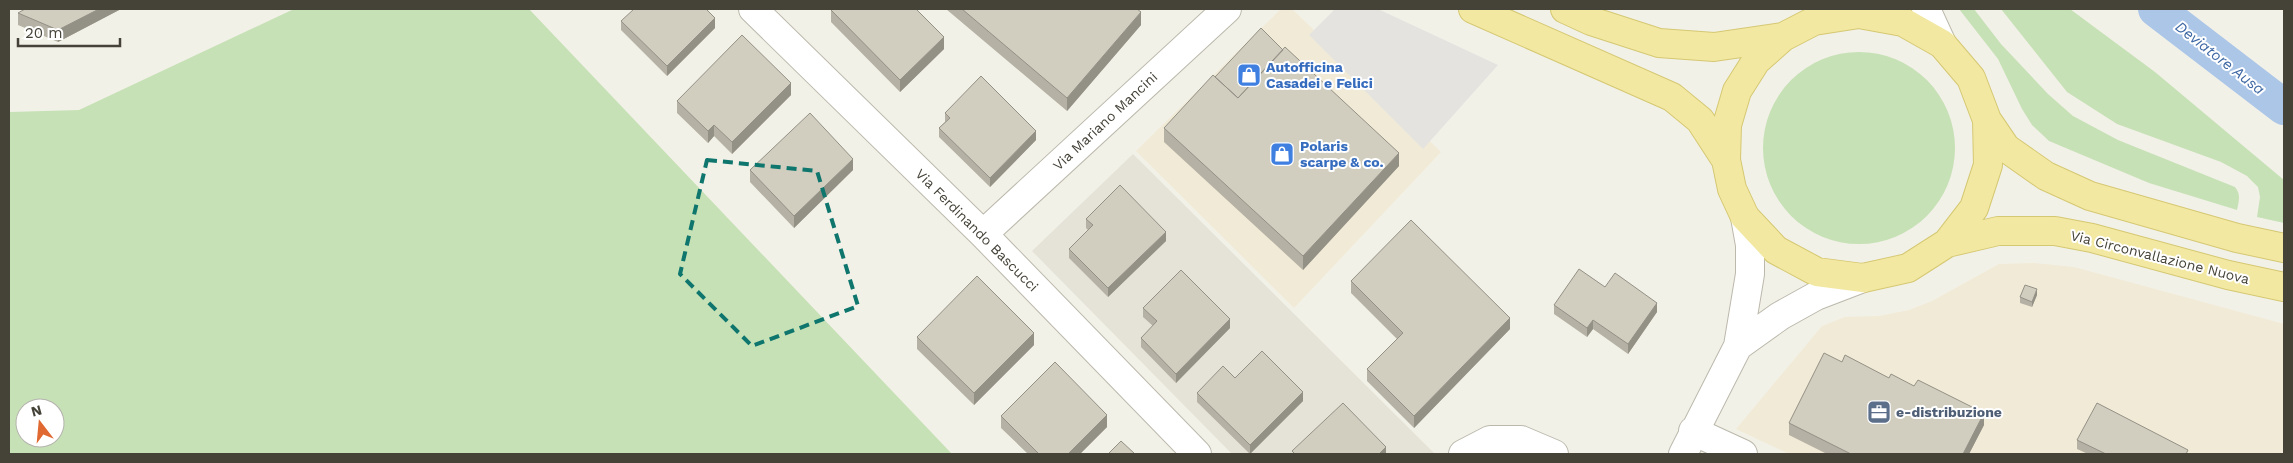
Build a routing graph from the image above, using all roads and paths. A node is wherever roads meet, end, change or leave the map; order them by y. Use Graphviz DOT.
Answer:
graph roads {
  1 [pos="754,9"];
  2 [pos="1227,9"];
  3 [pos="1474,9"];
  4 [pos="1565,9"];
  5 [pos="1926,9"];
  6 [pos="1820,15"];
  7 [pos="1783,37"];
  8 [pos="1942,44"];
  9 [pos="1987,120"];
  10 [pos="1726,160"];
  11 [pos="1745,217"];
  12 [pos="983,234"];
  13 [pos="1946,243"];
  14 [pos="2284,248"];
  15 [pos="1863,278"];
  16 [pos="2284,287"];
  17 [pos="1738,346"];
  18 [pos="1688,443"];
  19 [pos="1197,454"];
  20 [pos="1463,454"];
  21 [pos="1554,454"];
  22 [pos="1743,454"];
  1 -- 12 [label="street, Via Ferdinando Bascucci"];
  2 -- 12 [label="street, Via Mariano Mancini"];
  3 -- 10 [label="main road, Via Circonvallazione Nuova"];
  4 -- 7 [label="main road, Via Circonvallazione Nuova"];
  5 -- 8 [label="street"];
  6 -- 7 [label="main road, Via Circonvallazione Nuova"];
  6 -- 8 [label="main road, Via Circonvallazione Nuova"];
  7 -- 10 [label="main road, Via Circonvallazione Nuova"];
  8 -- 9 [label="main road, Via Circonvallazione Nuova"];
  9 -- 13 [label="main road, Via Circonvallazione Nuova"];
  9 -- 14 [label="main road, Via Circonvallazione Nuova"];
  10 -- 11 [label="main road, Via Circonvallazione Nuova"];
  11 -- 15 [label="main road, Via Circonvallazione Nuova"];
  11 -- 17 [label="street"];
  12 -- 19 [label="street, Via Ferdinando Bascucci"];
  13 -- 15 [label="main road, Via Circonvallazione Nuova"];
  13 -- 16 [label="main road, Via Circonvallazione Nuova"];
  15 -- 17 [label="street"];
  17 -- 18 [label="street"];
  18 -- 22 [label="street"];
  20 -- 21 [label="street"];
}
